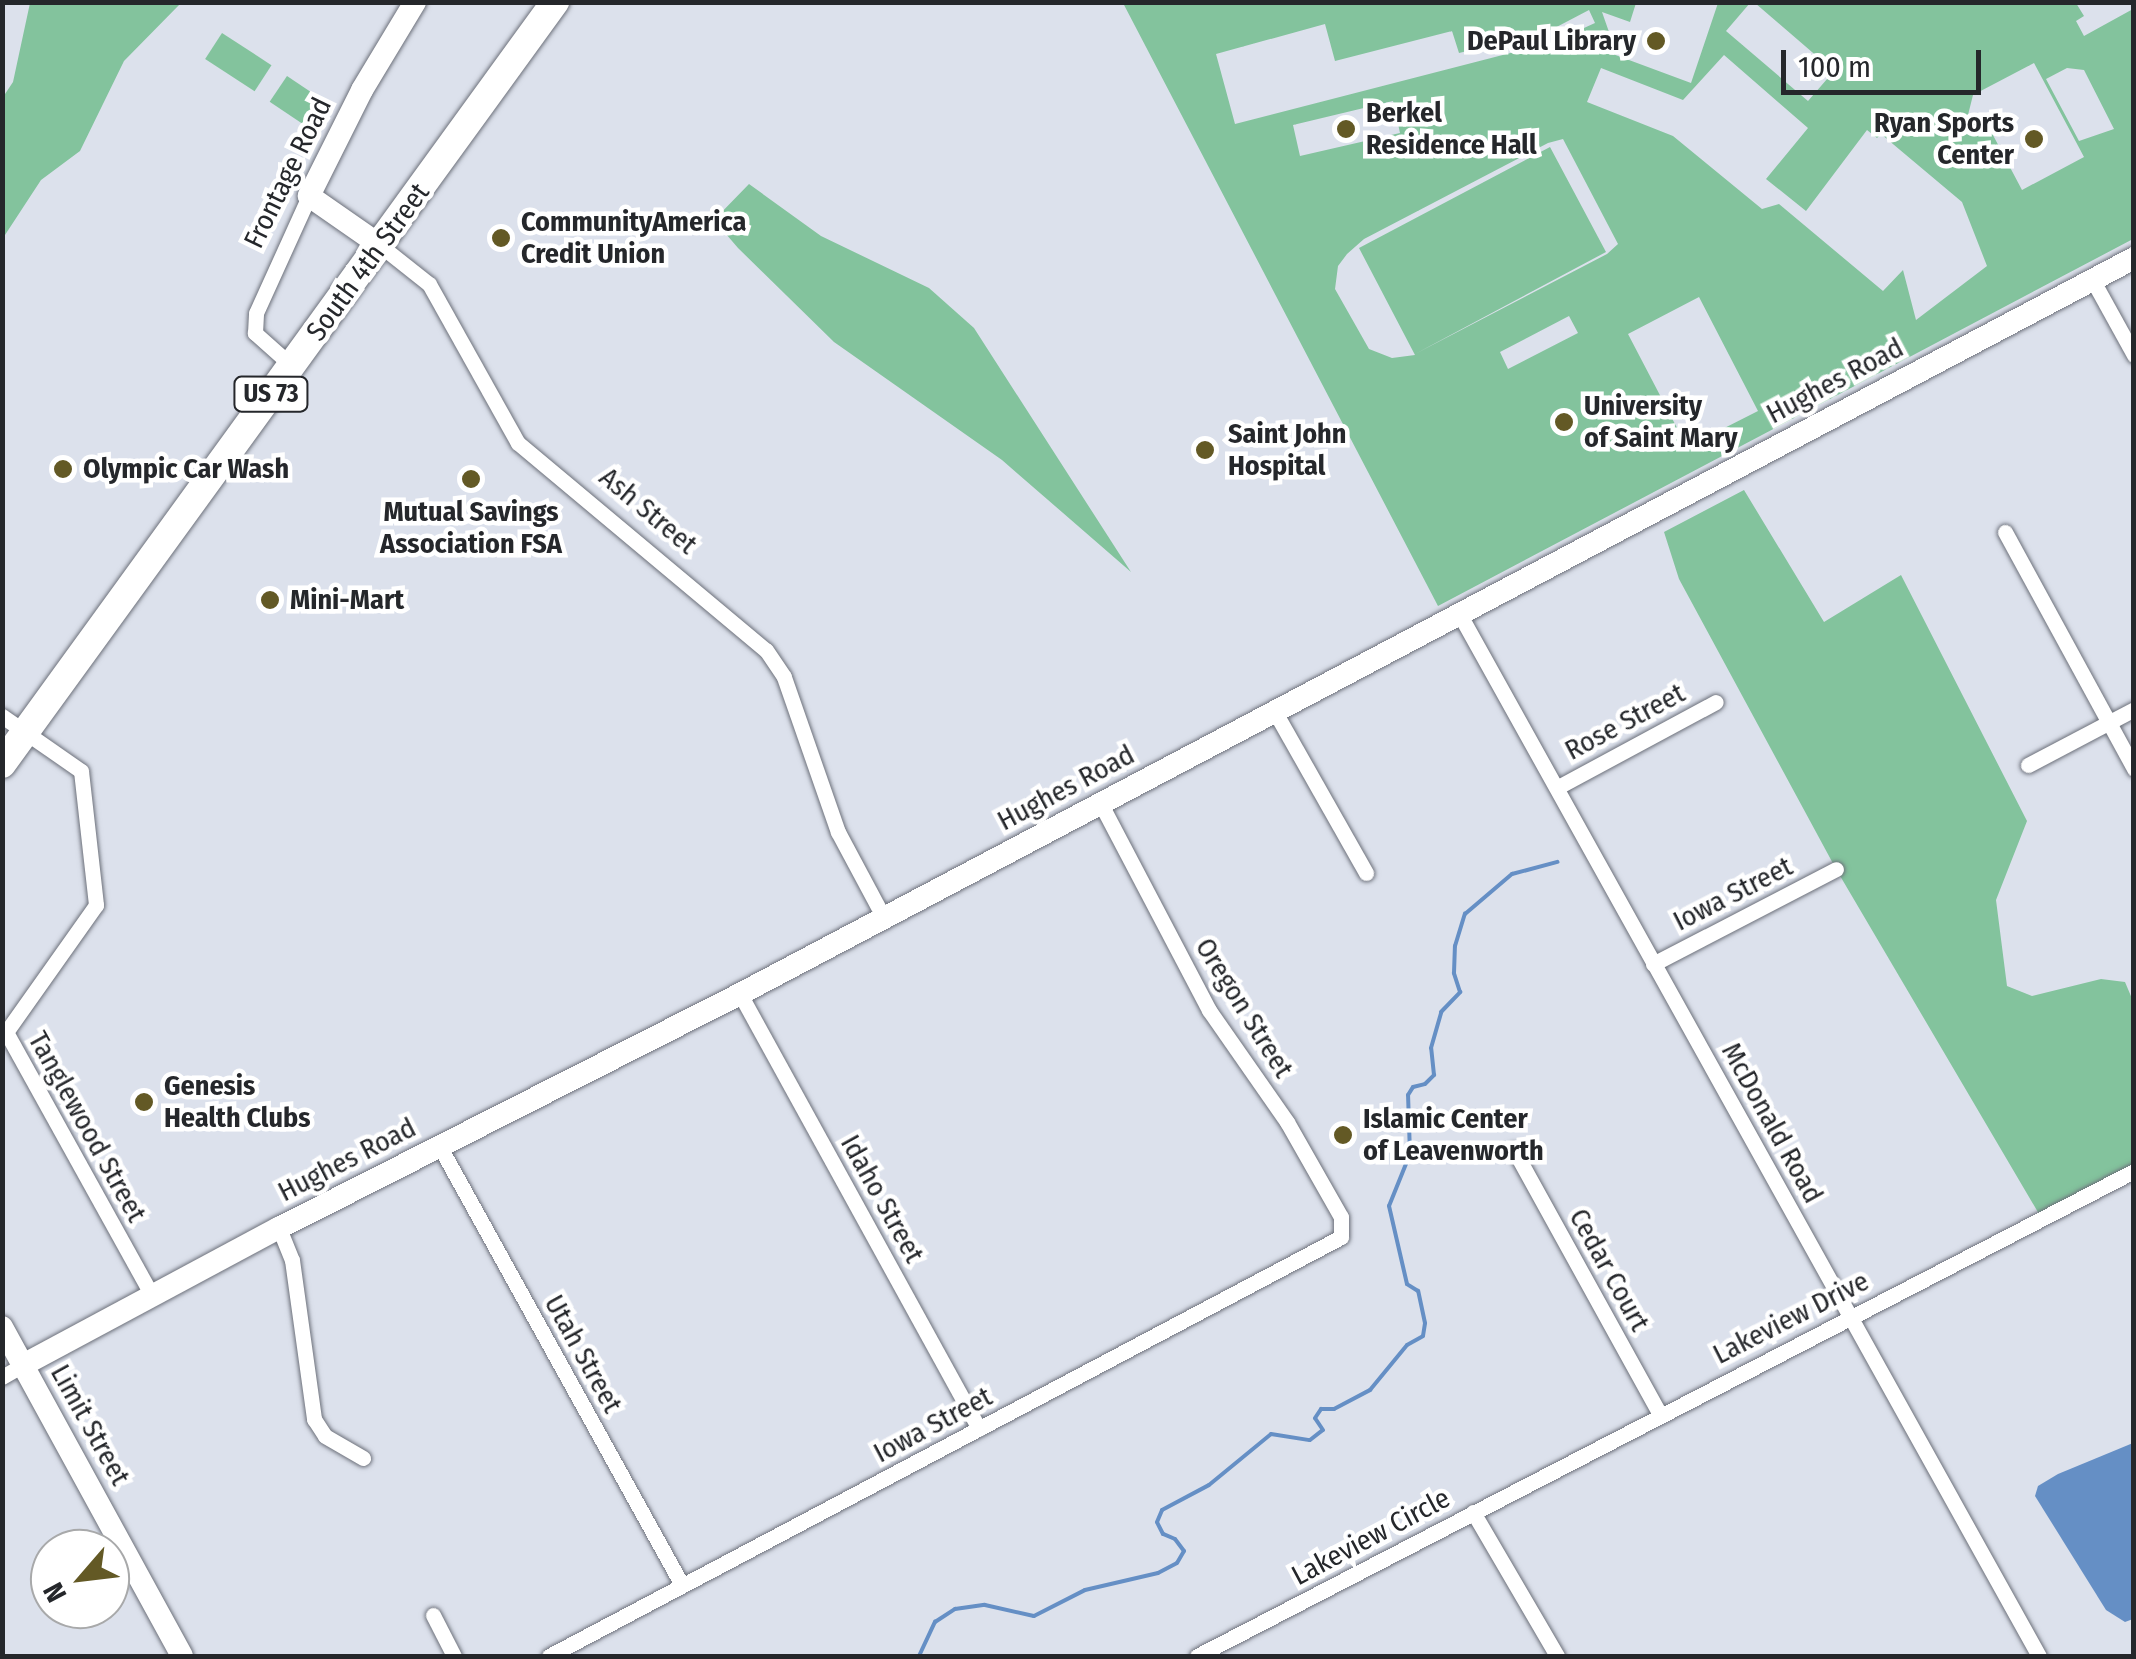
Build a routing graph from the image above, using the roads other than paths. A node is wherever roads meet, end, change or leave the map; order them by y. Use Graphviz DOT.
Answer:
graph roads {
  1 [pos="415,2"];
  2 [pos="554,2"];
  3 [pos="310,196"];
  4 [pos="381,246"];
  5 [pos="2134,258"];
  6 [pos="2092,280"];
  7 [pos="2134,355"];
  8 [pos="292,366"];
  9 [pos="2005,532"];
  10 [pos="1460,616"];
  11 [pos="1716,702"];
  12 [pos="2134,709"];
  13 [pos="1275,712"];
  14 [pos="2,716"];
  15 [pos="2108,722"];
  16 [pos="26,734"];
  17 [pos="2,764"];
  18 [pos="2028,765"];
  19 [pos="2134,769"];
  20 [pos="1558,787"];
  21 [pos="1101,804"];
  22 [pos="1836,870"];
  23 [pos="1366,874"];
  24 [pos="884,918"];
  25 [pos="1653,964"];
  26 [pos="740,994"];
  27 [pos="440,1147"];
  28 [pos="1514,1150"];
  29 [pos="2134,1171"];
  30 [pos="280,1228"];
  31 [pos="1341,1237"];
  32 [pos="153,1297"];
  33 [pos="1851,1315"];
  34 [pos="2,1327"];
  35 [pos="13,1371"];
  36 [pos="1660,1414"];
  37 [pos="979,1430"];
  38 [pos="363,1458"];
  39 [pos="1473,1512"];
  40 [pos="682,1585"];
  41 [pos="433,1615"];
  42 [pos="182,1656"];
  43 [pos="454,1656"];
  44 [pos="549,1656"];
  45 [pos="1198,1656"];
  46 [pos="1557,1656"];
  47 [pos="2038,1656"];
  1 -- 3 [label="street, Frontage Road"];
  2 -- 4 [label="highway, South 4th Street / US 73"];
  3 -- 4 [label="street, Ash Street"];
  3 -- 8 [label="street, Frontage Road"];
  4 -- 8 [label="highway, South 4th Street / US 73"];
  4 -- 24 [label="street, Ash Street"];
  5 -- 6 [label="street, Hughes Road"];
  6 -- 7 [label="street"];
  6 -- 10 [label="street, Hughes Road"];
  8 -- 16 [label="highway, South 4th Street / US 73"];
  9 -- 15 [label="street"];
  10 -- 13 [label="street, Hughes Road"];
  10 -- 20 [label="street, McDonald Road"];
  11 -- 20 [label="street, Rose Street"];
  12 -- 15 [label="street"];
  13 -- 21 [label="street, Hughes Road"];
  13 -- 23 [label="street"];
  14 -- 16 [label="street"];
  15 -- 18 [label="street"];
  15 -- 19 [label="street"];
  16 -- 17 [label="highway, South 4th Street / US 73"];
  16 -- 32 [label="street, Tanglewood Street"];
  20 -- 25 [label="street, McDonald Road"];
  21 -- 24 [label="street, Hughes Road"];
  21 -- 31 [label="street, Oregon Street"];
  22 -- 25 [label="street, Iowa Street"];
  24 -- 26 [label="street, Hughes Road"];
  25 -- 33 [label="street, McDonald Road"];
  26 -- 27 [label="street, Hughes Road"];
  26 -- 37 [label="street, Idaho Street"];
  27 -- 30 [label="street, Hughes Road"];
  27 -- 40 [label="street, Utah Street"];
  28 -- 36 [label="street, Cedar Court"];
  29 -- 33 [label="street, Lakeview Drive"];
  30 -- 32 [label="street, Hughes Road"];
  30 -- 38 [label="street"];
  31 -- 37 [label="street, Iowa Street"];
  32 -- 35 [label="street, Hughes Road"];
  33 -- 36 [label="street, Lakeview Drive"];
  33 -- 47 [label="street, McDonald Road"];
  34 -- 35 [label="street, Limit Street"];
  35 -- 42 [label="street, Limit Street"];
  36 -- 39 [label="street, Lakeview Drive"];
  37 -- 40 [label="street, Iowa Street"];
  39 -- 45 [label="street, Lakeview Circle"];
  39 -- 46 [label="street, Lakeview Circle"];
  40 -- 44 [label="street, Iowa Street"];
  41 -- 43 [label="street"];
}
